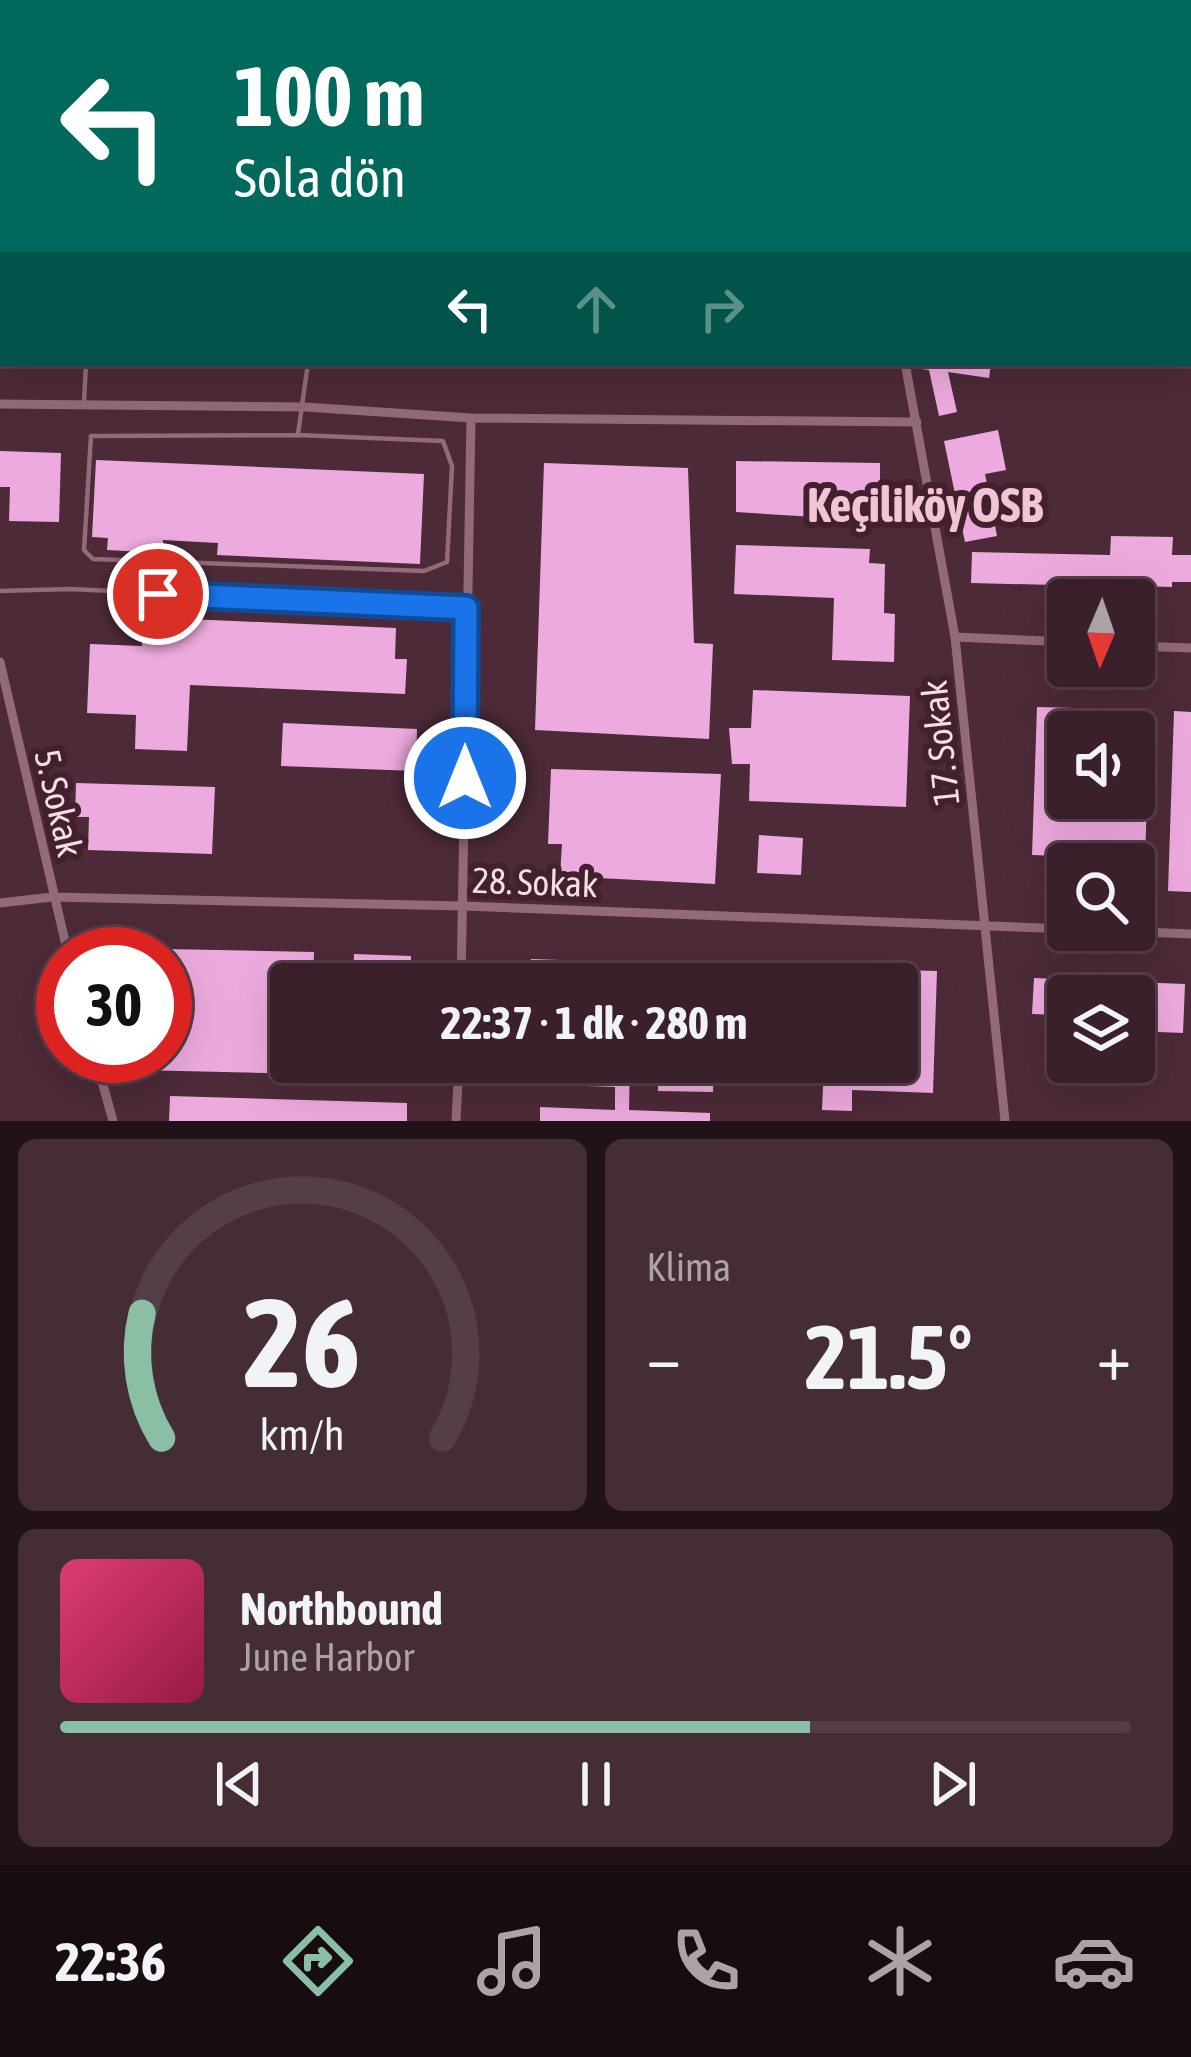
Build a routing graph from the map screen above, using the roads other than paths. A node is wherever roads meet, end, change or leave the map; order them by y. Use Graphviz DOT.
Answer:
graph roads {
  1 [pos="938,0"];
  2 [pos="949,0"];
  3 [pos="86,366"];
  4 [pos="308,366"];
  5 [pos="906,366"];
  6 [pos="84,402"];
  7 [pos="0,404"];
  8 [pos="304,407"];
  9 [pos="471,418"];
  10 [pos="916,422"];
  11 [pos="298,434"];
  12 [pos="0,591"];
  13 [pos="466,608"];
  14 [pos="955,637"];
  15 [pos="1047,641"];
  16 [pos="1155,647"];
  17 [pos="1191,648"];
  18 [pos="0,662"];
  19 [pos="52,897"];
  20 [pos="0,903"];
  21 [pos="464,906"];
  22 [pos="988,926"];
  23 [pos="60,927"];
  24 [pos="1047,928"];
  25 [pos="1155,932"];
  26 [pos="1191,934"];
  27 [pos="462,963"];
  28 [pos="102,1083"];
  29 [pos="457,1083"];
  30 [pos="112,1121"];
  31 [pos="456,1121"];
  32 [pos="1005,1121"];
  1 -- 2 [label="lane"];
  3 -- 6 [label="lane"];
  4 -- 8 [label="lane"];
  5 -- 10 [label="street, 17. Sokak"];
  6 -- 7 [label="street"];
  6 -- 8 [label="street"];
  8 -- 9 [label="street"];
  8 -- 11 [label="lane"];
  9 -- 10 [label="street"];
  9 -- 13 [label="street"];
  10 -- 14 [label="street, 17. Sokak"];
  11 -- 11 [label="lane"];
  12 -- 13 [label="lane"];
  13 -- 21 [label="street"];
  14 -- 15 [label="street"];
  14 -- 22 [label="street, 17. Sokak"];
  16 -- 17 [label="street"];
  18 -- 19 [label="street, 5. Sokak"];
  19 -- 20 [label="street, 28. Sokak"];
  19 -- 21 [label="street, 28. Sokak"];
  19 -- 23 [label="street, 5. Sokak"];
  21 -- 22 [label="street, 28. Sokak"];
  21 -- 27 [label="street"];
  22 -- 24 [label="street, 28. Sokak"];
  22 -- 32 [label="street, 17. Sokak"];
  25 -- 26 [label="street"];
  28 -- 30 [label="street"];
  29 -- 31 [label="street"];
}
